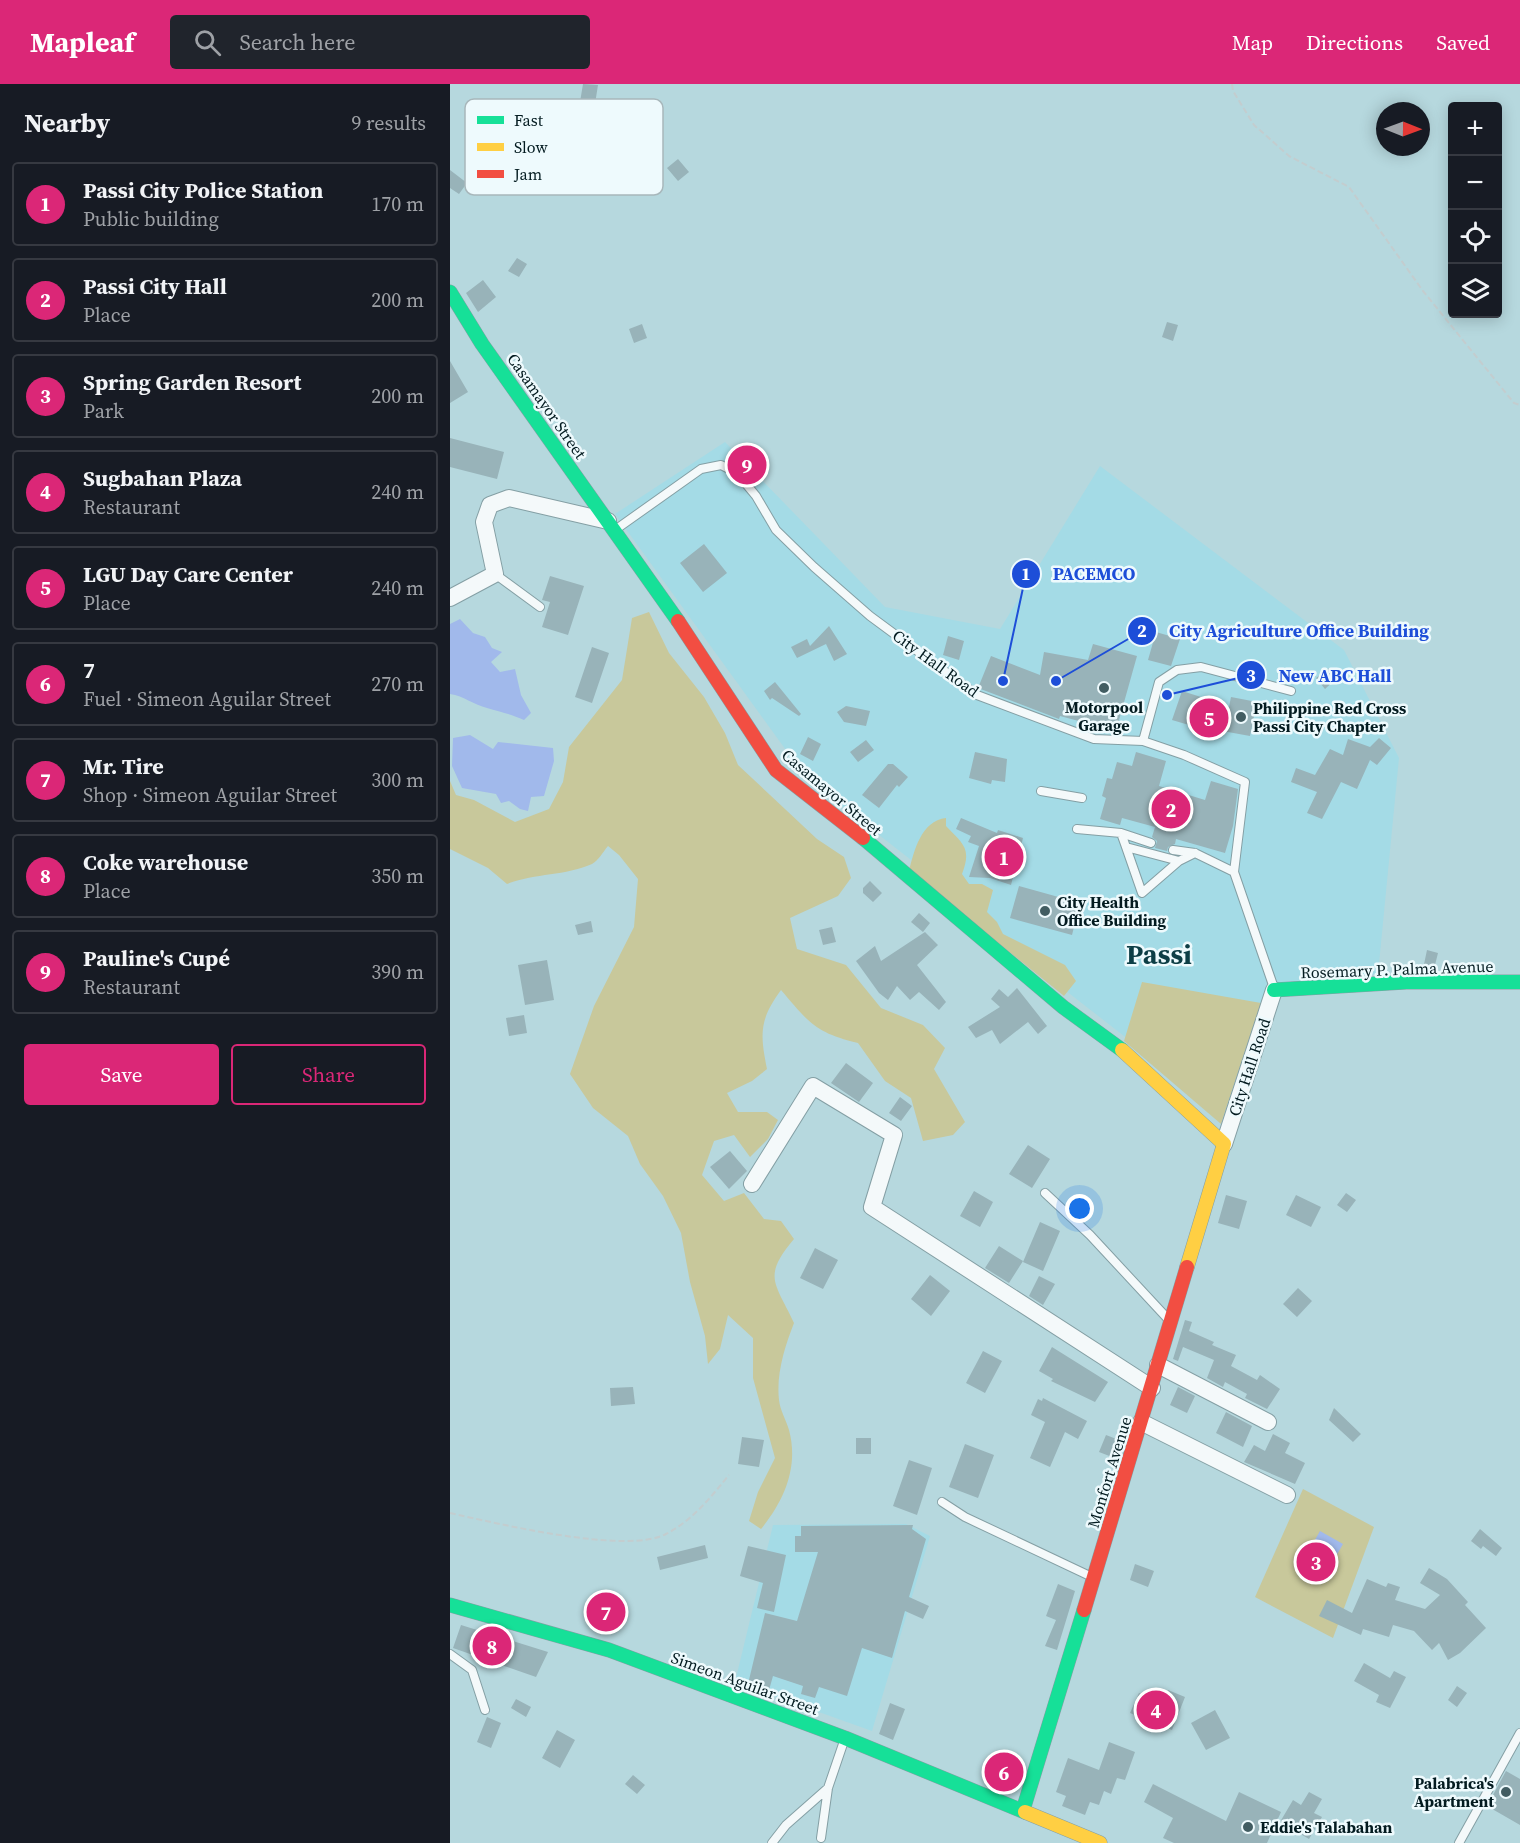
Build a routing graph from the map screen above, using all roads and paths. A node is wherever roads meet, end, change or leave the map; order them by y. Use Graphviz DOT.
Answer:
graph roads {
  1 [pos="1232,84"];
  2 [pos="450,292"];
  3 [pos="1520,405"];
  4 [pos="612,525"];
  5 [pos="495,574"];
  6 [pos="450,598"];
  7 [pos="540,607"];
  8 [pos="1291,691"];
  9 [pos="1143,741"];
  10 [pos="1041,791"];
  11 [pos="1082,798"];
  12 [pos="1077,829"];
  13 [pos="1121,833"];
  14 [pos="1150,843"];
  15 [pos="1126,847"];
  16 [pos="1173,850"];
  17 [pos="1195,854"];
  18 [pos="1179,861"];
  19 [pos="1234,873"];
  20 [pos="1520,982"];
  21 [pos="1274,990"];
  22 [pos="1224,1144"];
  23 [pos="753,1184"];
  24 [pos="1045,1193"];
  25 [pos="1171,1322"];
  26 [pos="1158,1365"];
  27 [pos="1152,1388"];
  28 [pos="1141,1422"];
  29 [pos="1268,1422"];
  30 [pos="729,1475"];
  31 [pos="1287,1495"];
  32 [pos="942,1502"];
  33 [pos="450,1512"];
  34 [pos="1094,1578"];
  35 [pos="450,1605"];
  36 [pos="450,1653"];
  37 [pos="485,1710"];
  38 [pos="1520,1732"];
  39 [pos="845,1738"];
  40 [pos="828,1788"];
  41 [pos="1023,1810"];
  42 [pos="821,1838"];
  43 [pos="772,1843"];
  44 [pos="1100,1843"];
  45 [pos="1459,1843"];
  1 -- 3 [label="path"];
  2 -- 4 [label="main road, Casamayor Street"];
  4 -- 5 [label="street"];
  4 -- 9 [label="lane, City Hall Road"];
  4 -- 22 [label="main road, Casamayor Street"];
  5 -- 6 [label="street"];
  5 -- 7 [label="lane"];
  8 -- 9 [label="lane"];
  9 -- 19 [label="lane, City Hall Road"];
  10 -- 11 [label="lane"];
  12 -- 13 [label="lane"];
  13 -- 14 [label="lane"];
  13 -- 15 [label="lane"];
  15 -- 18 [label="lane"];
  15 -- 18 [label="lane"];
  16 -- 17 [label="lane"];
  17 -- 18 [label="lane"];
  17 -- 19 [label="lane"];
  19 -- 21 [label="lane"];
  20 -- 21 [label="main road, Rosemary P. Palma Avenue"];
  21 -- 22 [label="street, City Hall Road"];
  22 -- 25 [label="main road, Monfort Avenue"];
  23 -- 27 [label="street"];
  24 -- 25 [label="lane"];
  25 -- 26 [label="main road, Monfort Avenue"];
  26 -- 27 [label="main road, Monfort Avenue"];
  26 -- 29 [label="street"];
  27 -- 28 [label="main road, Monfort Avenue"];
  28 -- 31 [label="street"];
  28 -- 34 [label="main road, Monfort Avenue"];
  30 -- 33 [label="path"];
  32 -- 34 [label="lane"];
  34 -- 41 [label="main road, Monfort Avenue"];
  35 -- 39 [label="main road, Simeon Aguilar Street"];
  36 -- 37 [label="lane"];
  38 -- 45 [label="lane"];
  39 -- 40 [label="lane"];
  39 -- 41 [label="main road, Simeon Aguilar Street"];
  40 -- 42 [label="lane"];
  40 -- 43 [label="lane"];
  41 -- 44 [label="main road, Simeon Aguilar Street"];
}
